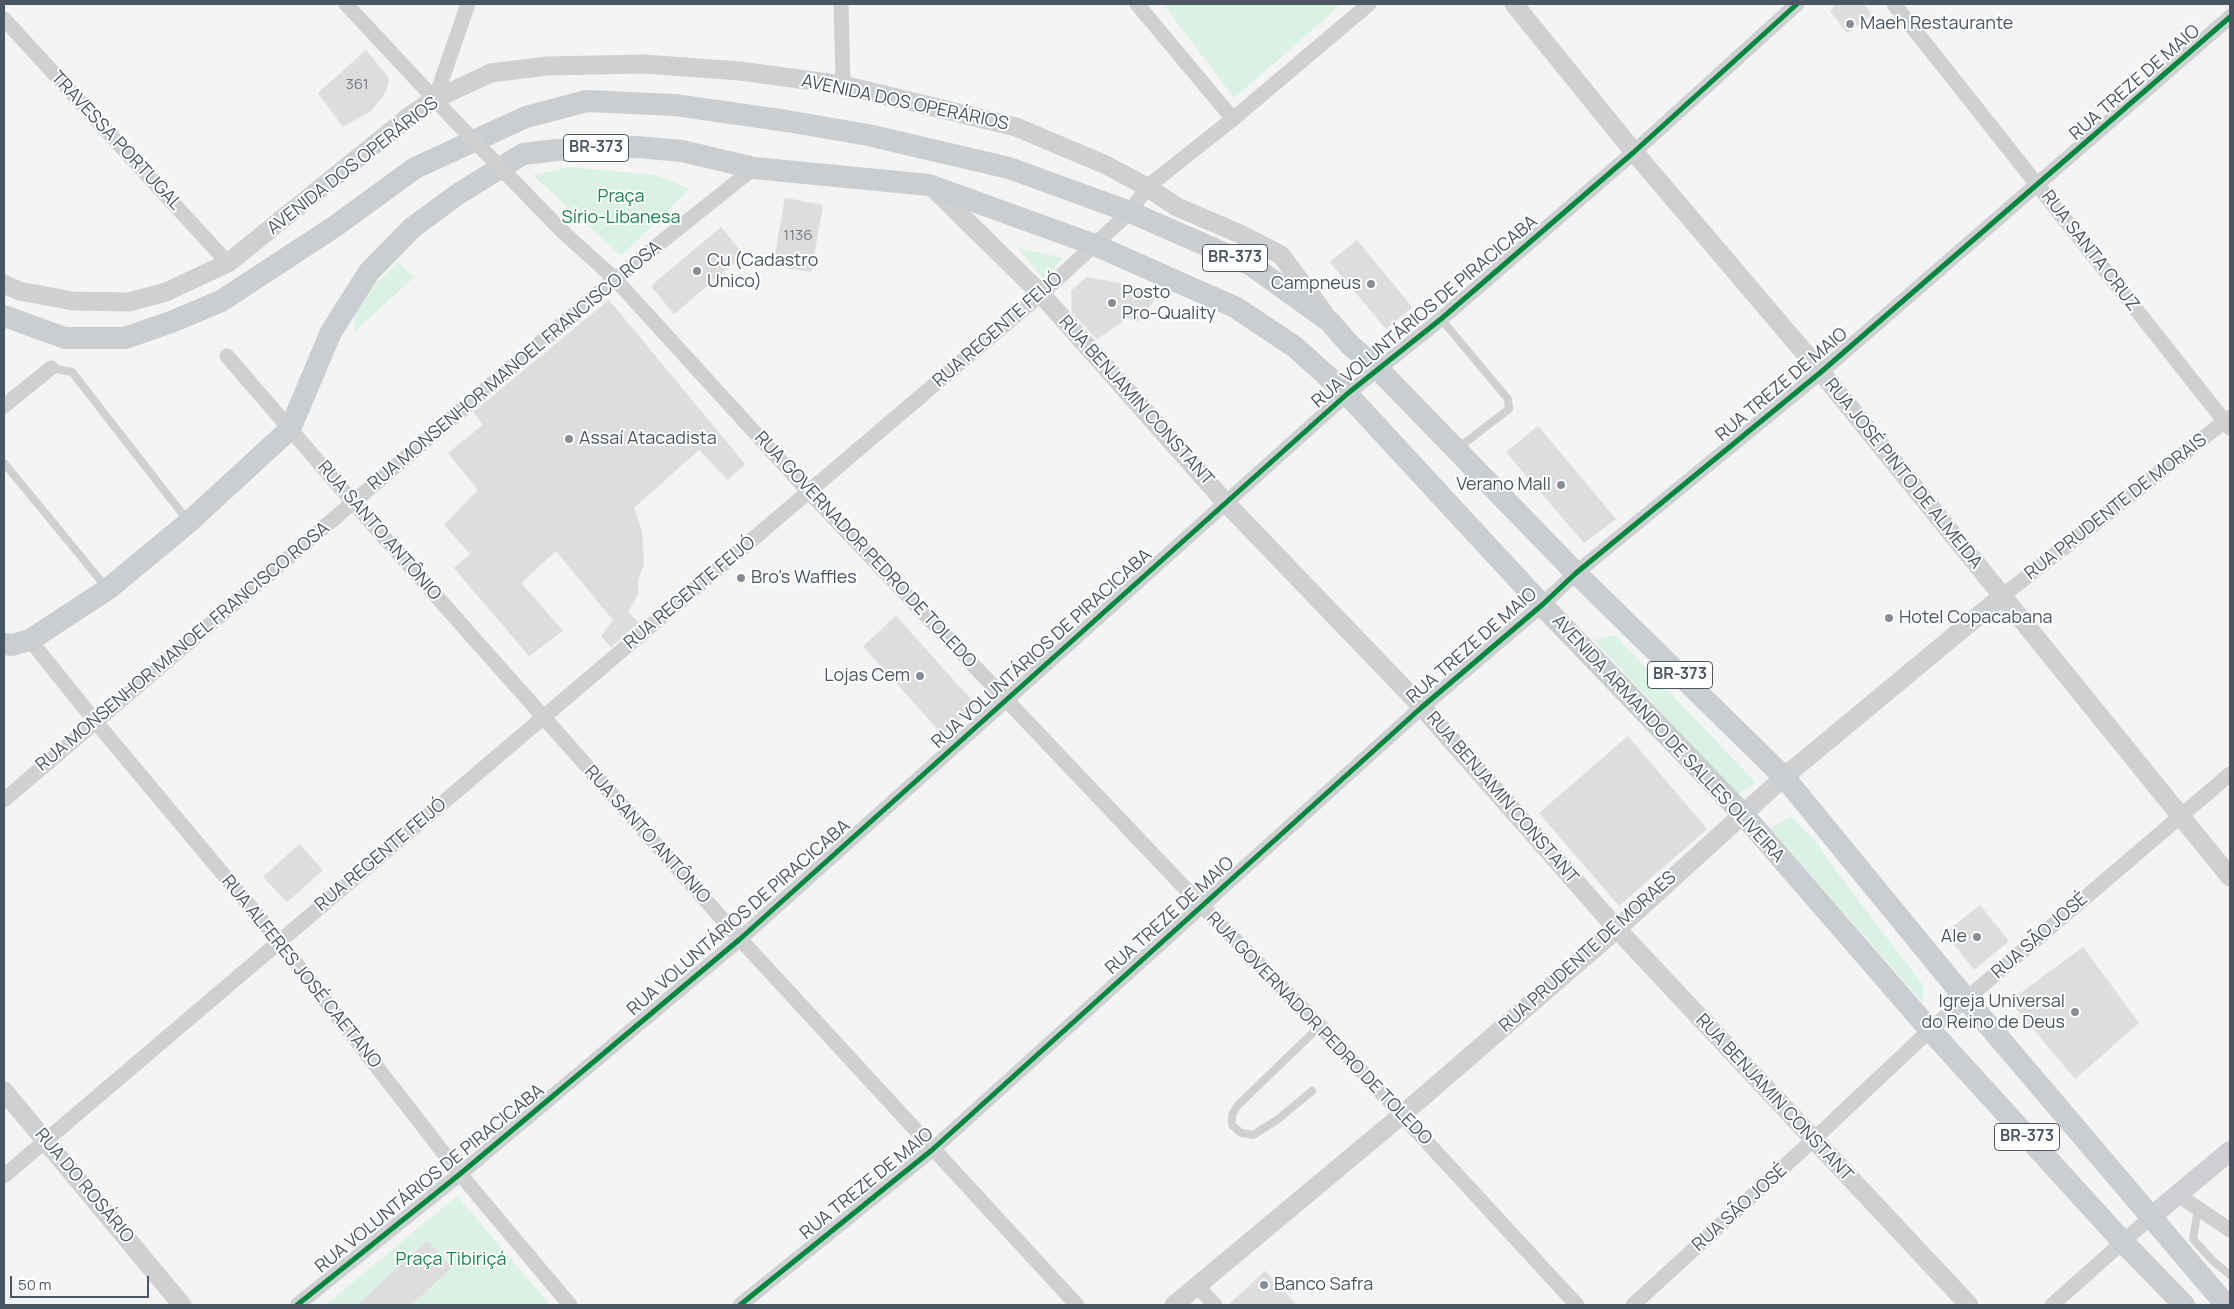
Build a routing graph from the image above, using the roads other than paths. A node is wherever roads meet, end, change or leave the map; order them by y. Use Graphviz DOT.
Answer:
graph roads {
  1 [pos="346,4"];
  2 [pos="468,4"];
  3 [pos="841,4"];
  4 [pos="1137,4"];
  5 [pos="1369,4"];
  6 [pos="1514,4"];
  7 [pos="1797,4"];
  8 [pos="1894,4"];
  9 [pos="2230,17"];
  10 [pos="4,19"];
  11 [pos="843,86"];
  12 [pos="434,99"];
  13 [pos="1233,119"];
  14 [pos="1634,152"];
  15 [pos="754,168"];
  16 [pos="929,185"];
  17 [pos="2038,186"];
  18 [pos="1147,187"];
  19 [pos="1130,212"];
  20 [pos="1095,245"];
  21 [pos="228,263"];
  22 [pos="615,279"];
  23 [pos="4,284"];
  24 [pos="1041,294"];
  25 [pos="4,316"];
  26 [pos="1441,318"];
  27 [pos="1329,321"];
  28 [pos="227,356"];
  29 [pos="51,368"];
  30 [pos="1379,370"];
  31 [pos="1821,372"];
  32 [pos="1347,394"];
  33 [pos="4,406"];
  34 [pos="2229,422"];
  35 [pos="290,430"];
  36 [pos="1456,449"];
  37 [pos="4,463"];
  38 [pos="809,492"];
  39 [pos="353,502"];
  40 [pos="1226,503"];
  41 [pos="189,522"];
  42 [pos="1576,574"];
  43 [pos="108,589"];
  44 [pos="2002,596"];
  45 [pos="1542,605"];
  46 [pos="30,640"];
  47 [pos="4,644"];
  48 [pos="1005,700"];
  49 [pos="1422,707"];
  50 [pos="543,718"];
  51 [pos="95,721"];
  52 [pos="2230,774"];
  53 [pos="1784,776"];
  54 [pos="4,800"];
  55 [pos="1742,814"];
  56 [pos="2182,815"];
  57 [pos="2230,877"];
  58 [pos="1201,906"];
  59 [pos="1617,929"];
  60 [pos="740,939"];
  61 [pos="279,941"];
  62 [pos="1966,999"];
  63 [pos="1320,1026"];
  64 [pos="1930,1030"];
  65 [pos="4,1091"];
  66 [pos="1312,1092"];
  67 [pos="1403,1114"];
  68 [pos="46,1140"];
  69 [pos="1813,1140"];
  70 [pos="932,1150"];
  71 [pos="2230,1151"];
  72 [pos="460,1174"];
  73 [pos="4,1176"];
  74 [pos="2178,1195"];
  75 [pos="2198,1208"];
  76 [pos="2152,1216"];
  77 [pos="2230,1230"];
  78 [pos="2124,1243"];
  79 [pos="2230,1275"];
  80 [pos="1197,1286"];
  81 [pos="182,1305"];
  82 [pos="297,1305"];
  83 [pos="570,1305"];
  84 [pos="740,1305"];
  85 [pos="1077,1305"];
  86 [pos="1174,1305"];
  87 [pos="1215,1305"];
  88 [pos="1577,1305"];
  89 [pos="1632,1305"];
  90 [pos="1969,1305"];
  91 [pos="2052,1305"];
  92 [pos="2184,1305"];
  93 [pos="2226,1305"];
  1 -- 12 [label="street, RUA GOVERNADOR PEDRO DE TOLEDO"];
  2 -- 12 [label="street"];
  3 -- 11 [label="street"];
  4 -- 13 [label="street"];
  5 -- 13 [label="street, RUA REGENTE FEIJÓ"];
  6 -- 14 [label="street, RUA JOSÉ PINTO DE ALMEIDA"];
  7 -- 14 [label="street, RUA VOLUNTÁRIOS DE PIRACICABA"];
  8 -- 17 [label="street, RUA SANTA CRUZ"];
  9 -- 17 [label="street, RUA TREZE DE MAIO"];
  10 -- 21 [label="street, TRAVESSA PORTUGAL"];
  11 -- 12 [label="street, AVENIDA DOS OPERÁRIOS"];
  11 -- 18 [label="street, AVENIDA DOS OPERÁRIOS"];
  12 -- 21 [label="street, AVENIDA DOS OPERÁRIOS"];
  12 -- 22 [label="street, RUA GOVERNADOR PEDRO DE TOLEDO, bridge"];
  13 -- 18 [label="street, RUA REGENTE FEIJÓ"];
  14 -- 26 [label="street, RUA VOLUNTÁRIOS DE PIRACICABA"];
  14 -- 31 [label="street, RUA JOSÉ PINTO DE ALMEIDA"];
  15 -- 16 [label="main road, AVENIDA ARMANDO DE SALLES OLIVEIRA / BR-373"];
  15 -- 22 [label="street, RUA MONSENHOR MANOEL FRANCISCO ROSA"];
  15 -- 35 [label="main road, AVENIDA ARMANDO DE SALLES OLIVEIRA / BR-373"];
  16 -- 20 [label="main road, AVENIDA ARMANDO DE SALLES OLIVEIRA / BR-373"];
  16 -- 24 [label="street, RUA BENJAMIN CONSTANT"];
  17 -- 31 [label="street, RUA TREZE DE MAIO"];
  17 -- 34 [label="street, RUA SANTA CRUZ"];
  18 -- 19 [label="street, RUA REGENTE FEIJÓ"];
  18 -- 27 [label="street, AVENIDA DOS OPERÁRIOS"];
  19 -- 20 [label="street, RUA REGENTE FEIJÓ"];
  19 -- 25 [label="main road, BR-373"];
  19 -- 27 [label="main road, BR-373"];
  20 -- 24 [label="street, RUA REGENTE FEIJÓ"];
  20 -- 32 [label="main road, AVENIDA ARMANDO DE SALLES OLIVEIRA / BR-373"];
  21 -- 23 [label="street, AVENIDA DOS OPERÁRIOS"];
  22 -- 38 [label="street, RUA GOVERNADOR PEDRO DE TOLEDO"];
  22 -- 39 [label="street, RUA MONSENHOR MANOEL FRANCISCO ROSA"];
  24 -- 38 [label="street, RUA REGENTE FEIJÓ"];
  24 -- 40 [label="street, RUA BENJAMIN CONSTANT"];
  26 -- 30 [label="street, RUA VOLUNTÁRIOS DE PIRACICABA"];
  26 -- 36 [label="lane"];
  27 -- 30 [label="main road, BR-373"];
  28 -- 35 [label="street, RUA SANTO ANTÔNIO"];
  29 -- 33 [label="street"];
  29 -- 41 [label="lane"];
  30 -- 32 [label="street, RUA VOLUNTÁRIOS DE PIRACICABA"];
  30 -- 36 [label="main road, BR-373"];
  31 -- 42 [label="street, RUA TREZE DE MAIO"];
  31 -- 44 [label="street, RUA JOSÉ PINTO DE ALMEIDA"];
  32 -- 40 [label="street, RUA VOLUNTÁRIOS DE PIRACICABA"];
  32 -- 45 [label="main road, AVENIDA ARMANDO DE SALLES OLIVEIRA / BR-373"];
  34 -- 44 [label="street, RUA PRUDENTE DE MORAIS"];
  35 -- 39 [label="street, RUA SANTO ANTÔNIO"];
  35 -- 41 [label="main road, AVENIDA ARMANDO DE SALLES OLIVEIRA / BR-373"];
  36 -- 42 [label="main road, BR-373"];
  37 -- 43 [label="lane"];
  38 -- 48 [label="street, RUA GOVERNADOR PEDRO DE TOLEDO"];
  38 -- 50 [label="street, RUA REGENTE FEIJÓ"];
  39 -- 50 [label="street, RUA SANTO ANTÔNIO"];
  39 -- 51 [label="street, RUA MONSENHOR MANOEL FRANCISCO ROSA"];
  40 -- 48 [label="street, RUA VOLUNTÁRIOS DE PIRACICABA"];
  40 -- 49 [label="street, RUA BENJAMIN CONSTANT"];
  41 -- 43 [label="main road, AVENIDA ARMANDO DE SALLES OLIVEIRA / BR-373"];
  42 -- 45 [label="street, RUA TREZE DE MAIO"];
  42 -- 53 [label="main road, BR-373"];
  43 -- 46 [label="main road, AVENIDA ARMANDO DE SALLES OLIVEIRA / BR-373"];
  44 -- 53 [label="street, RUA PRUDENTE DE MORAES"];
  44 -- 56 [label="street, RUA JOSÉ PINTO DE ALMEIDA"];
  45 -- 49 [label="street, RUA TREZE DE MAIO"];
  45 -- 55 [label="main road, AVENIDA ARMANDO DE SALLES OLIVEIRA / BR-373"];
  46 -- 47 [label="main road, AVENIDA ARMANDO DE SALLES OLIVEIRA / BR-373"];
  46 -- 51 [label="street, RUA ALFERES JOSÉ CAETANO"];
  48 -- 58 [label="street, RUA GOVERNADOR PEDRO DE TOLEDO"];
  48 -- 60 [label="street, RUA VOLUNTÁRIOS DE PIRACICABA"];
  49 -- 58 [label="street, RUA TREZE DE MAIO"];
  49 -- 59 [label="street, RUA BENJAMIN CONSTANT"];
  50 -- 60 [label="street, RUA SANTO ANTÔNIO"];
  50 -- 61 [label="street, RUA REGENTE FEIJÓ"];
  51 -- 54 [label="street, RUA MONSENHOR MANOEL FRANCISCO ROSA"];
  51 -- 61 [label="street, RUA ALFERES JOSÉ CAETANO"];
  52 -- 56 [label="street, RUA SÃO JOSÉ"];
  53 -- 55 [label="street, RUA PRUDENTE DE MORAES"];
  53 -- 62 [label="main road, BR-373"];
  55 -- 59 [label="street, RUA PRUDENTE DE MORAES"];
  55 -- 64 [label="main road, AVENIDA ARMANDO DE SALLES OLIVEIRA / BR-373"];
  56 -- 57 [label="street, RUA JOSÉ PINTO DE ALMEIDA"];
  56 -- 62 [label="street, RUA SÃO JOSÉ"];
  58 -- 63 [label="street, RUA GOVERNADOR PEDRO DE TOLEDO"];
  58 -- 70 [label="street, RUA TREZE DE MAIO"];
  59 -- 67 [label="street, RUA PRUDENTE DE MORAES"];
  59 -- 69 [label="street, RUA BENJAMIN CONSTANT"];
  60 -- 70 [label="street, RUA SANTO ANTÔNIO"];
  60 -- 72 [label="street, RUA VOLUNTÁRIOS DE PIRACICABA"];
  61 -- 68 [label="street, RUA REGENTE FEIJÓ"];
  61 -- 72 [label="street, RUA ALFERES JOSÉ CAETANO"];
  62 -- 64 [label="street, RUA SÃO JOSÉ"];
  62 -- 76 [label="main road, BR-373"];
  63 -- 66 [label="lane"];
  63 -- 67 [label="street, RUA GOVERNADOR PEDRO DE TOLEDO"];
  64 -- 69 [label="street, RUA SÃO JOSÉ"];
  64 -- 78 [label="main road, AVENIDA ARMANDO DE SALLES OLIVEIRA / BR-373"];
  65 -- 68 [label="street, RUA DO ROSÁRIO"];
  67 -- 80 [label="street, RUA PRUDENTE DE MORAES"];
  67 -- 88 [label="street, RUA GOVERNADOR PEDRO DE TOLEDO"];
  68 -- 73 [label="street, RUA REGENTE FEIJÓ"];
  68 -- 81 [label="street, RUA DO ROSÁRIO"];
  69 -- 89 [label="street, RUA SÃO JOSÉ"];
  69 -- 90 [label="street, RUA BENJAMIN CONSTANT"];
  70 -- 84 [label="street, RUA TREZE DE MAIO"];
  70 -- 85 [label="street, RUA SANTO ANTÔNIO"];
  71 -- 74 [label="main road"];
  72 -- 82 [label="street, RUA VOLUNTÁRIOS DE PIRACICABA"];
  72 -- 83 [label="street, RUA ALFERES JOSÉ CAETANO"];
  74 -- 75 [label="street"];
  74 -- 76 [label="main road"];
  75 -- 77 [label="street"];
  75 -- 79 [label="lane"];
  76 -- 78 [label="street"];
  76 -- 93 [label="main road, BR-373"];
  78 -- 91 [label="street"];
  78 -- 92 [label="main road, AVENIDA ARMANDO DE SALLES OLIVEIRA / BR-373"];
  80 -- 86 [label="street, RUA PRUDENTE DE MORAES"];
  80 -- 87 [label="street"];
}
